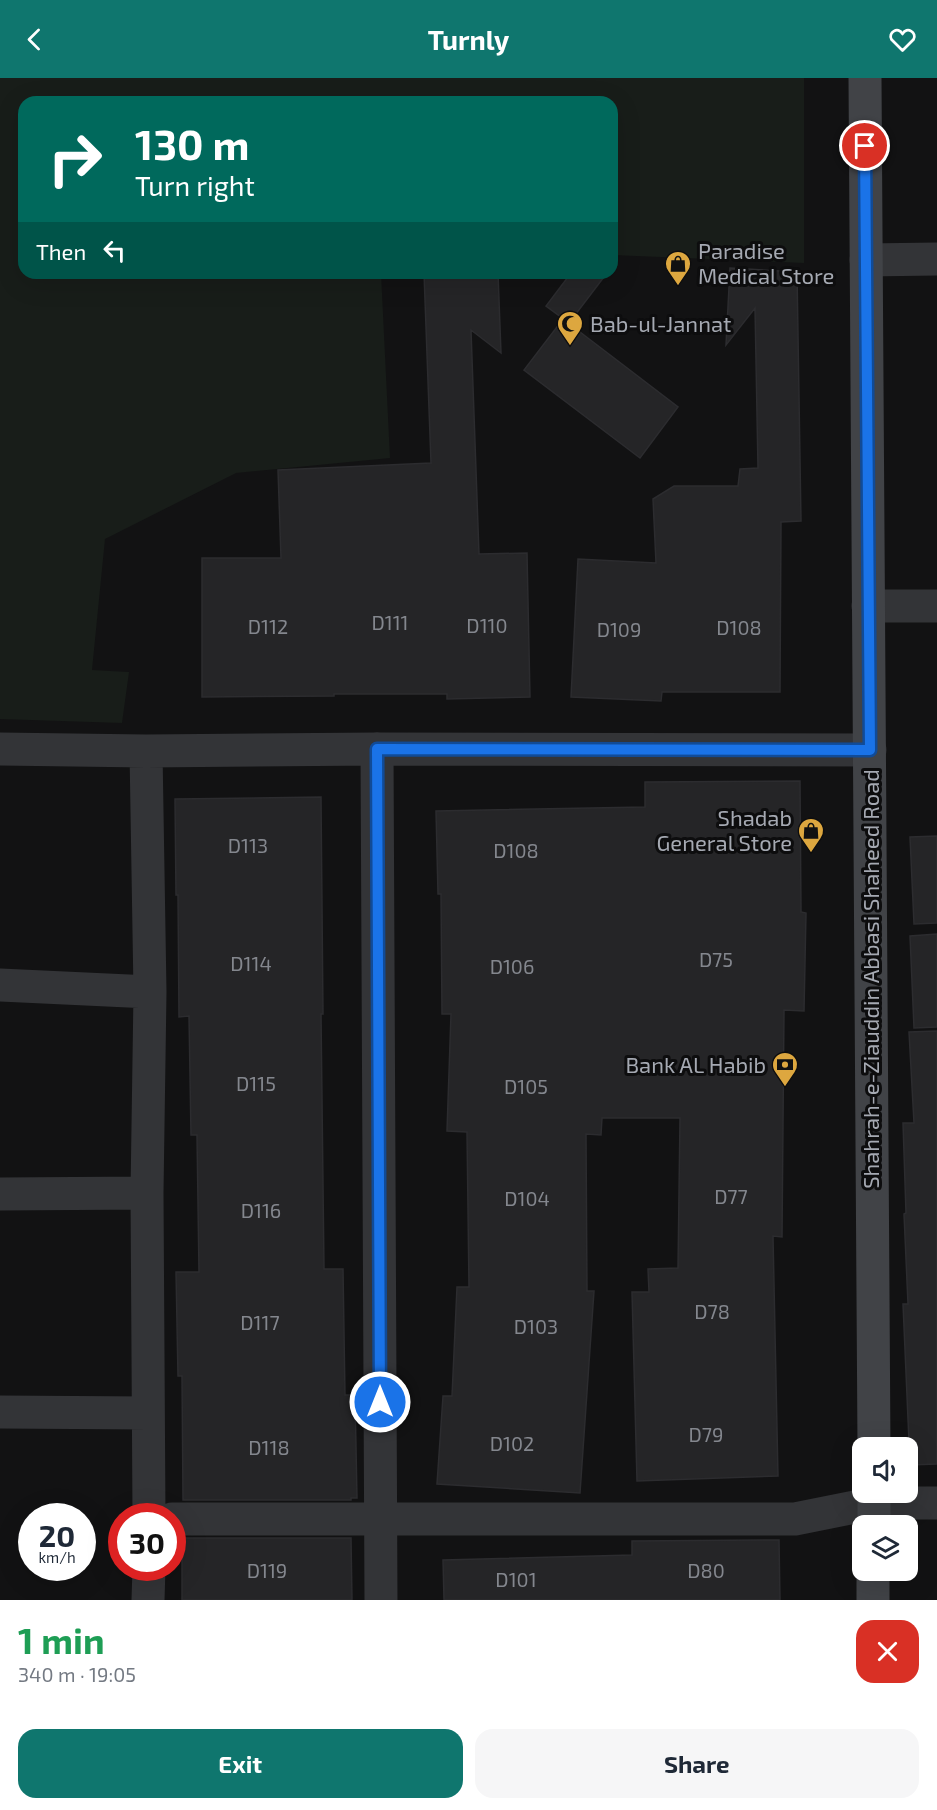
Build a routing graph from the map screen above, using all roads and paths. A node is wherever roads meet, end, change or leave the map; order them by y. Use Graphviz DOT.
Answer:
graph roads {
  1 [pos="865,78"];
  2 [pos="866,260"];
  3 [pos="937,260"];
  4 [pos="868,606"];
  5 [pos="937,606"];
  6 [pos="0,749"];
  7 [pos="377,749"];
  8 [pos="870,750"];
  9 [pos="146,751"];
  10 [pos="0,985"];
  11 [pos="150,992"];
  12 [pos="147,1193"];
  13 [pos="0,1194"];
  14 [pos="0,1412"];
  15 [pos="147,1413"];
  16 [pos="874,1437"];
  17 [pos="149,1503"];
  18 [pos="937,1503"];
  19 [pos="874,1507"];
  20 [pos="186,1519"];
  21 [pos="381,1519"];
  22 [pos="149,1581"];
  23 [pos="873,1581"];
  24 [pos="148,1600"];
  25 [pos="381,1600"];
  26 [pos="873,1600"];
  1 -- 2 [label="street, Shahrah-e-Ziauddin Abbasi Shaheed Road"];
  2 -- 3 [label="street"];
  2 -- 4 [label="street, Shahrah-e-Ziauddin Abbasi Shaheed Road"];
  4 -- 5 [label="street"];
  4 -- 8 [label="street, Shahrah-e-Ziauddin Abbasi Shaheed Road"];
  6 -- 9 [label="street"];
  7 -- 8 [label="street"];
  7 -- 9 [label="street"];
  7 -- 21 [label="street"];
  8 -- 16 [label="street, Shahrah-e-Ziauddin Abbasi Shaheed Road"];
  9 -- 11 [label="street"];
  10 -- 11 [label="street"];
  11 -- 12 [label="street"];
  12 -- 13 [label="street"];
  12 -- 15 [label="street"];
  14 -- 15 [label="street"];
  15 -- 17 [label="street"];
  18 -- 19 [label="street"];
  19 -- 21 [label="street"];
  20 -- 21 [label="street"];
  21 -- 25 [label="street"];
  22 -- 24 [label="street"];
  23 -- 26 [label="street"];
}
